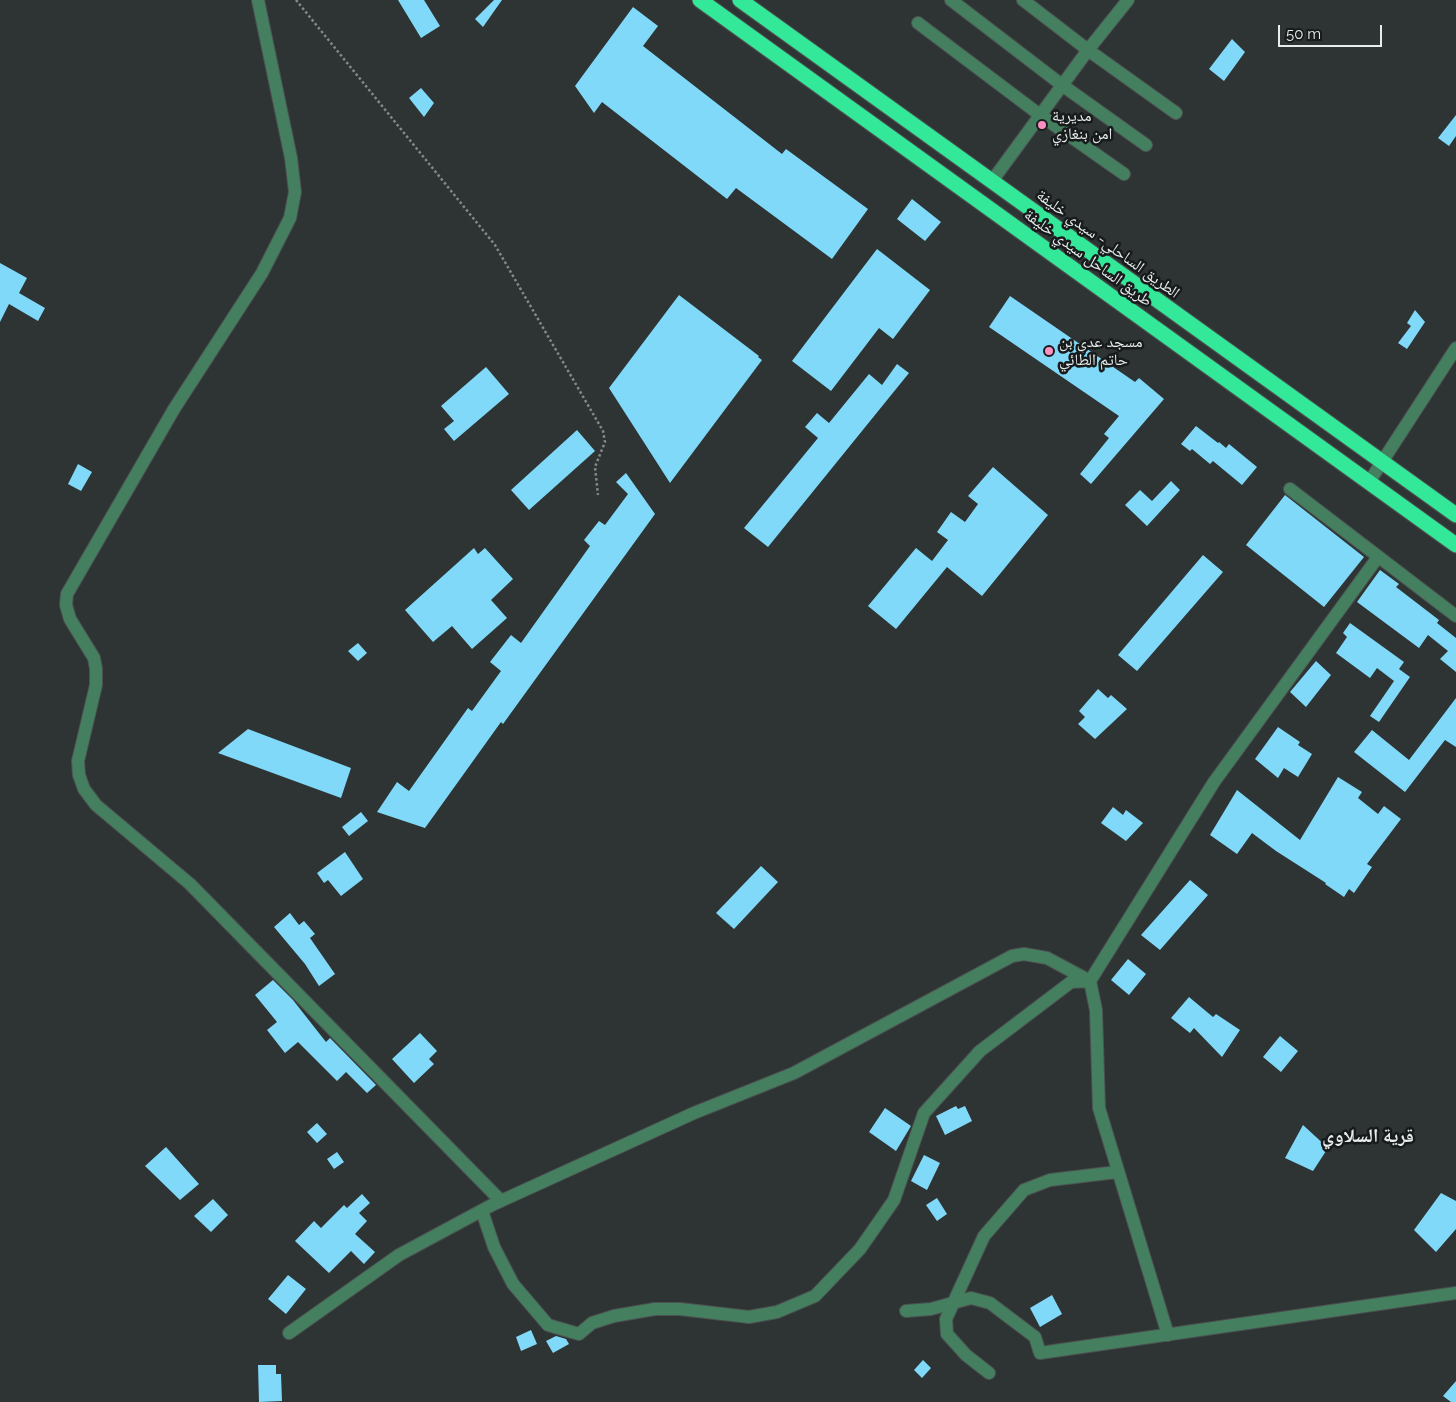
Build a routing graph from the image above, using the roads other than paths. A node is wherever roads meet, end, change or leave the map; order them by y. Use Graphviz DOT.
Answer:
graph roads {
  1 [pos="258,0"];
  2 [pos="700,0"];
  3 [pos="740,0"];
  4 [pos="951,0"];
  5 [pos="1023,0"];
  6 [pos="1128,0"];
  7 [pos="918,23"];
  8 [pos="1088,50"];
  9 [pos="1062,86"];
  10 [pos="1176,113"];
  11 [pos="1040,115"];
  12 [pos="1146,144"];
  13 [pos="1124,174"];
  14 [pos="992,181"];
  15 [pos="1456,348"];
  16 [pos="1381,462"];
  17 [pos="1369,482"];
  18 [pos="1290,489"];
  19 [pos="1456,516"];
  20 [pos="1456,545"];
  21 [pos="1378,556"];
  22 [pos="1456,616"];
  23 [pos="1090,981"];
  24 [pos="1117,1172"];
  25 [pos="501,1201"];
  26 [pos="482,1211"];
  27 [pos="1456,1293"];
  28 [pos="955,1303"];
  29 [pos="906,1312"];
  30 [pos="289,1333"];
  31 [pos="1168,1335"];
  32 [pos="988,1373"];
  1 -- 25 [label="street"];
  2 -- 17 [label="highway, طريق الساحل سيدي خليفة"];
  3 -- 14 [label="highway, الطريق الساحلي- سيدي خليفة"];
  4 -- 9 [label="street"];
  5 -- 8 [label="street"];
  6 -- 8 [label="street"];
  7 -- 11 [label="street"];
  8 -- 9 [label="street"];
  8 -- 10 [label="street"];
  9 -- 11 [label="street"];
  9 -- 12 [label="street"];
  11 -- 13 [label="street"];
  11 -- 14 [label="street"];
  14 -- 16 [label="highway, الطريق الساحلي- سيدي خليفة"];
  15 -- 16 [label="street"];
  16 -- 17 [label="street"];
  16 -- 19 [label="highway, الطريق الساحلي- سيدي خليفة"];
  17 -- 20 [label="highway, طريق الساحل سيدي خليفة"];
  18 -- 21 [label="street"];
  21 -- 22 [label="street"];
  21 -- 23 [label="street"];
  23 -- 24 [label="street"];
  23 -- 25 [label="street"];
  23 -- 26 [label="street"];
  24 -- 28 [label="street"];
  24 -- 31 [label="street"];
  25 -- 26 [label="street"];
  26 -- 30 [label="street"];
  27 -- 31 [label="street"];
  28 -- 29 [label="street"];
  28 -- 31 [label="street"];
  28 -- 32 [label="street"];
}
